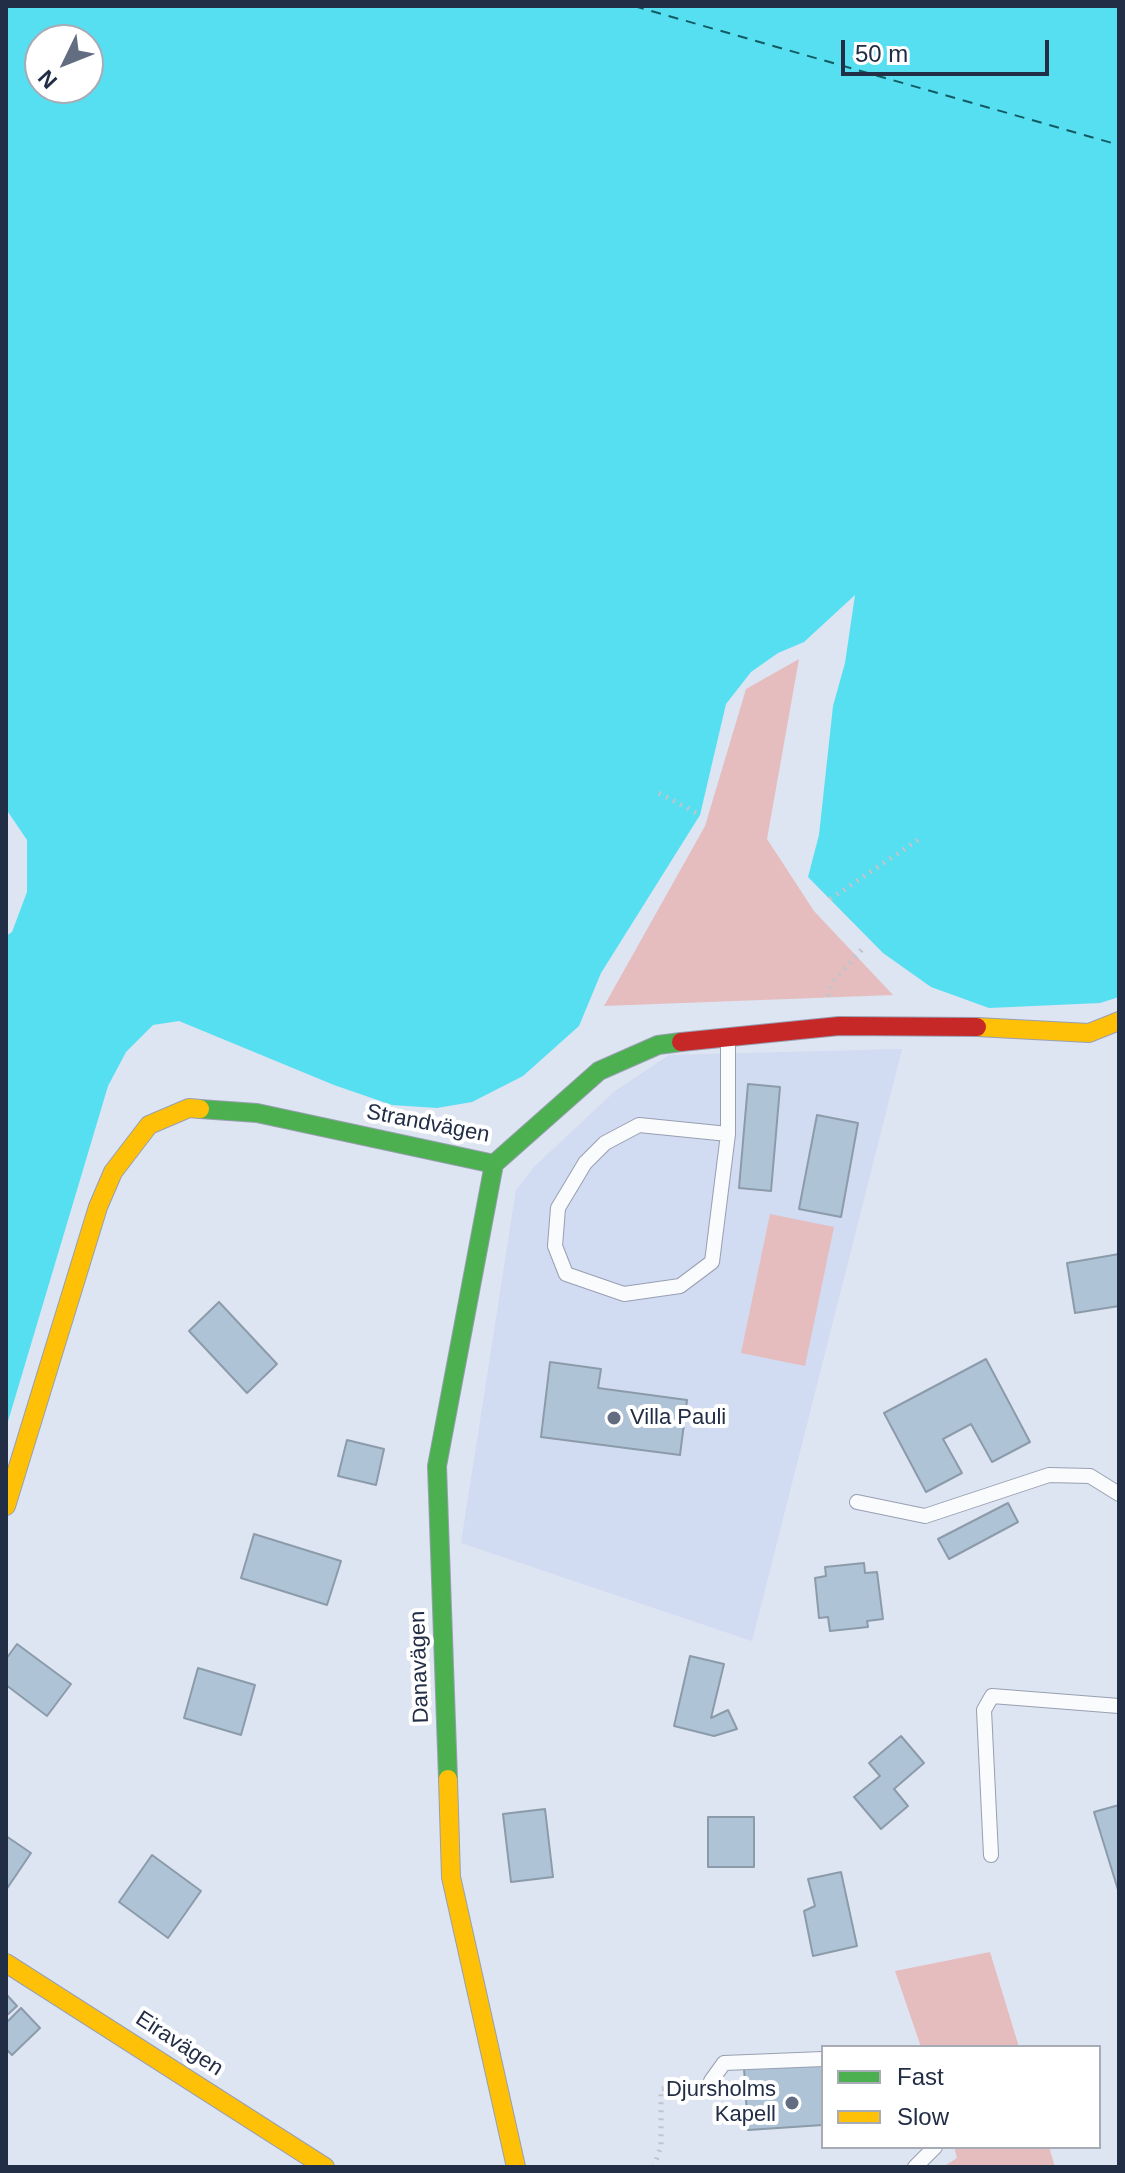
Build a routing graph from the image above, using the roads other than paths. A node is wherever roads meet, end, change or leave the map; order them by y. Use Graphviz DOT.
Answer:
graph roads {
  1 [pos="1119,1021"];
  2 [pos="728,1035"];
  3 [pos="728,1134"];
  4 [pos="494,1164"];
  5 [pos="1119,1494"];
  6 [pos="857,1502"];
  7 [pos="6,1506"];
  8 [pos="1119,1706"];
  9 [pos="991,1855"];
  10 [pos="6,1963"];
  11 [pos="821,2059"];
  12 [pos="711,2081"];
  13 [pos="933,2149"];
  14 [pos="325,2167"];
  15 [pos="516,2167"];
  16 [pos="915,2167"];
  1 -- 2 [label="street, Strandvägen"];
  2 -- 3 [label="lane"];
  2 -- 4 [label="street, Strandvägen"];
  3 -- 3 [label="lane"];
  4 -- 7 [label="street, Strandvägen"];
  4 -- 15 [label="street, Danavägen"];
  5 -- 6 [label="lane"];
  8 -- 9 [label="lane"];
  10 -- 14 [label="street, Eiravägen"];
  11 -- 12 [label="lane"];
  13 -- 16 [label="lane"];
}
